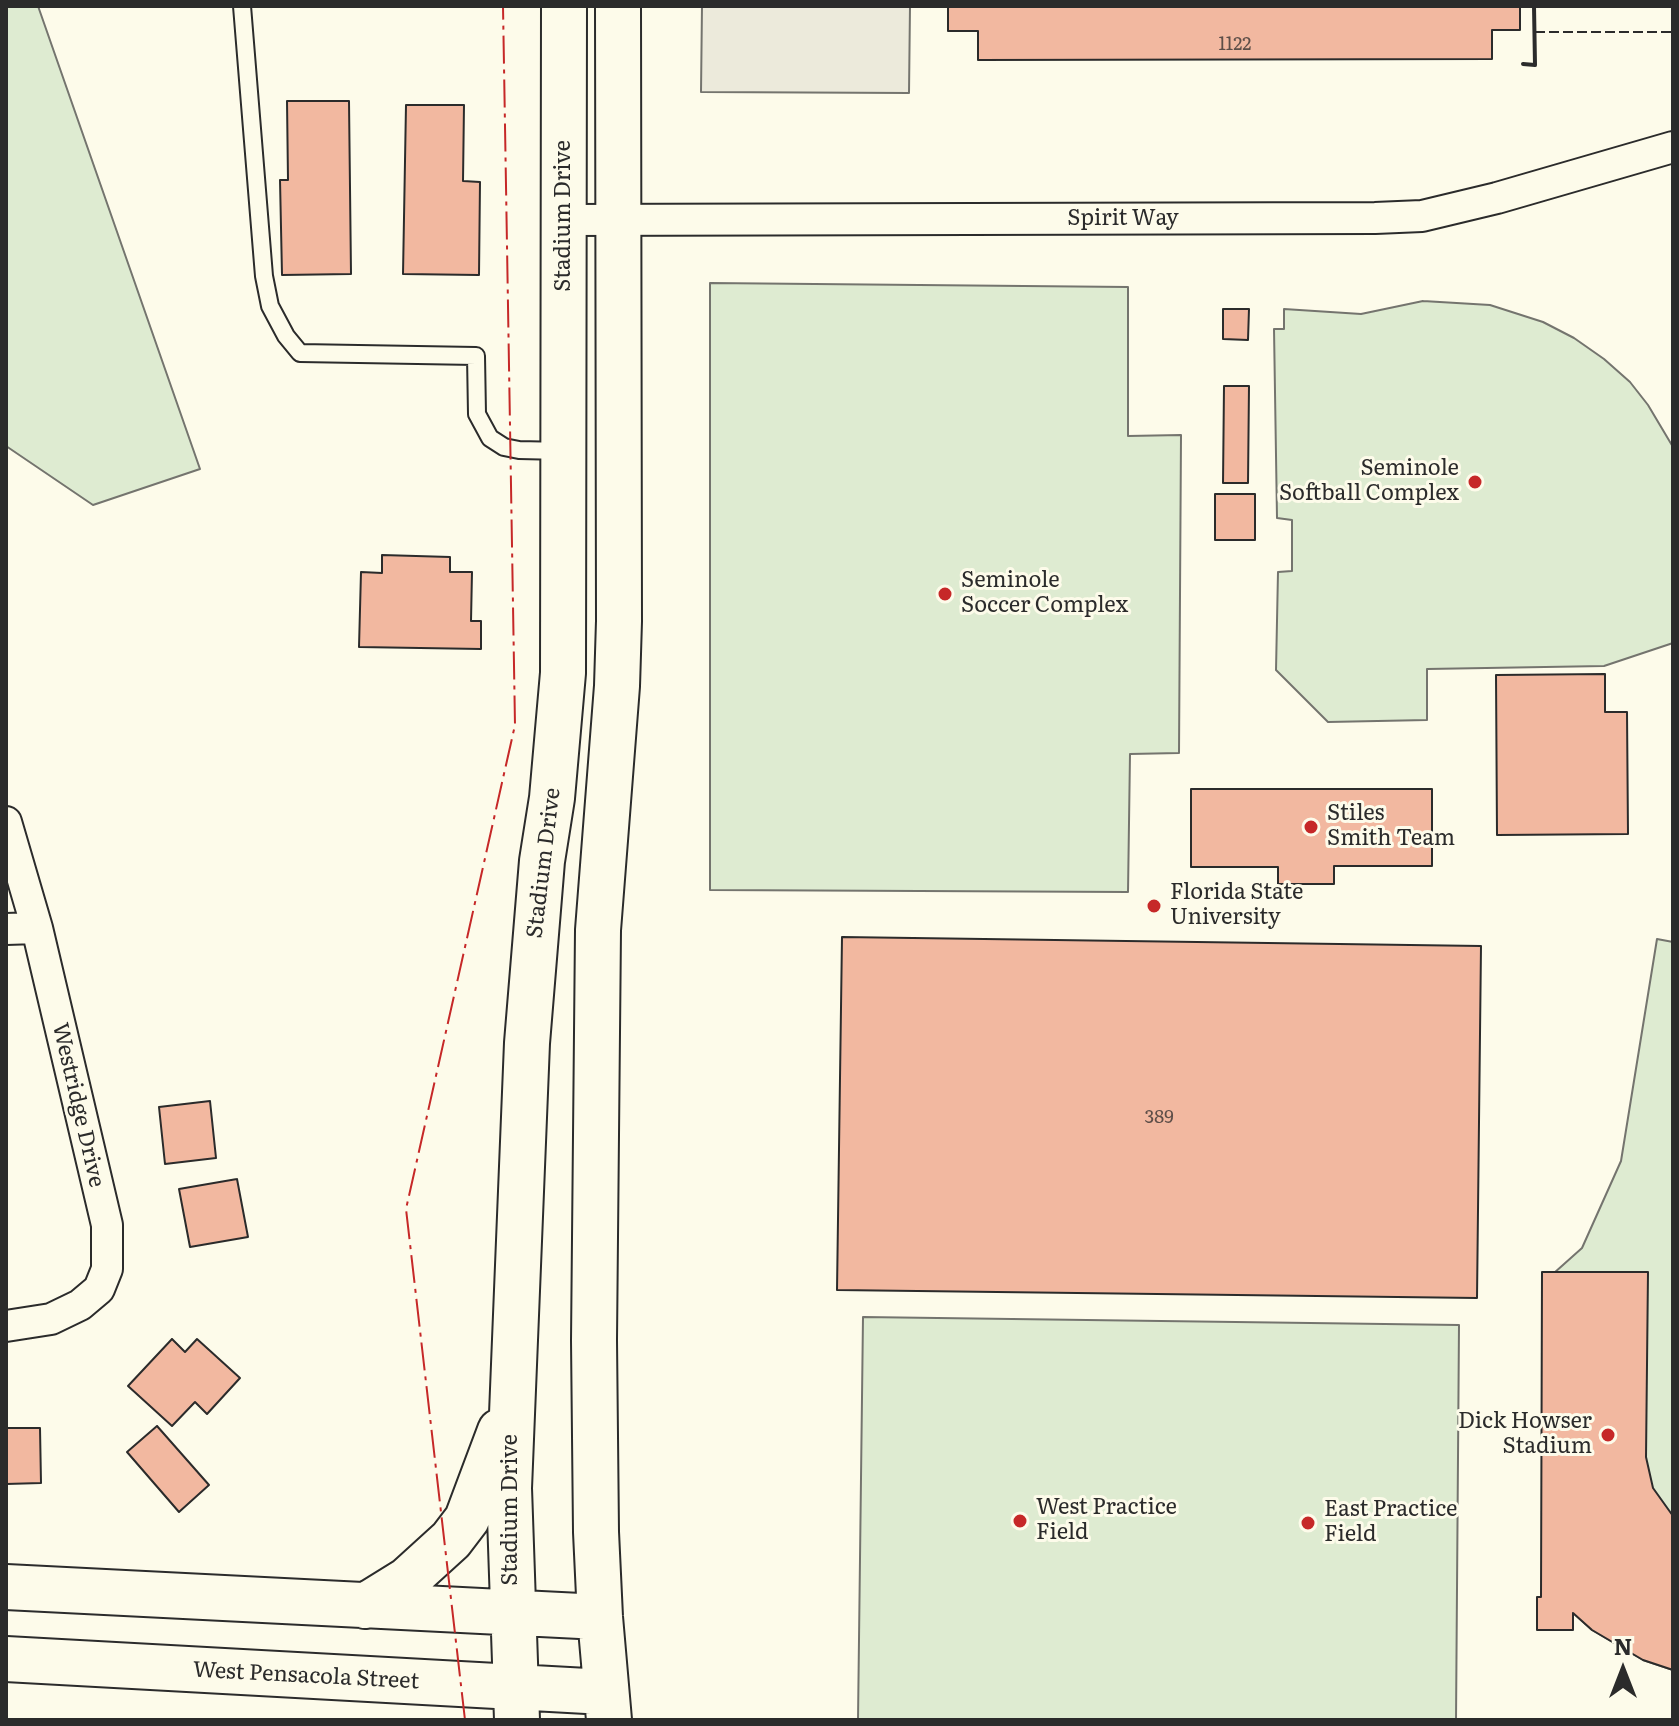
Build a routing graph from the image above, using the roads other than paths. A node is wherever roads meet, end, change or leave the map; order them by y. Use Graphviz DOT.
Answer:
graph roads {
  1 [pos="242,6"];
  2 [pos="564,6"];
  3 [pos="618,6"];
  4 [pos="1673,147"];
  5 [pos="564,220"];
  6 [pos="618,220"];
  7 [pos="565,451"];
  8 [pos="619,451"];
  9 [pos="6,822"];
  10 [pos="37,928"];
  11 [pos="6,929"];
  12 [pos="6,1326"];
  13 [pos="511,1407"];
  14 [pos="6,1587"];
  15 [pos="365,1606"];
  16 [pos="512,1614"];
  17 [pos="600,1617"];
  18 [pos="6,1659"];
  19 [pos="516,1704"];
  20 [pos="607,1706"];
  1 -- 7 [label="lane"];
  2 -- 5 [label="main road, Stadium Drive"];
  3 -- 6 [label="main road"];
  4 -- 6 [label="street, Spirit Way"];
  5 -- 6 [label="street, Spirit Way"];
  5 -- 7 [label="main road, Stadium Drive"];
  6 -- 8 [label="main road"];
  7 -- 8 [label="main road"];
  7 -- 13 [label="main road, Stadium Drive"];
  8 -- 17 [label="main road"];
  9 -- 10 [label="street, Westridge Drive"];
  10 -- 11 [label="street"];
  10 -- 12 [label="street, Westridge Drive"];
  13 -- 15 [label="main road"];
  13 -- 16 [label="main road, Stadium Drive"];
  14 -- 15 [label="main road"];
  15 -- 16 [label="main road"];
  16 -- 17 [label="main road"];
  16 -- 19 [label="main road, Stadium Drive"];
  17 -- 20 [label="main road"];
  18 -- 19 [label="main road, West Pensacola Street"];
  19 -- 20 [label="main road, West Pensacola Street"];
}
